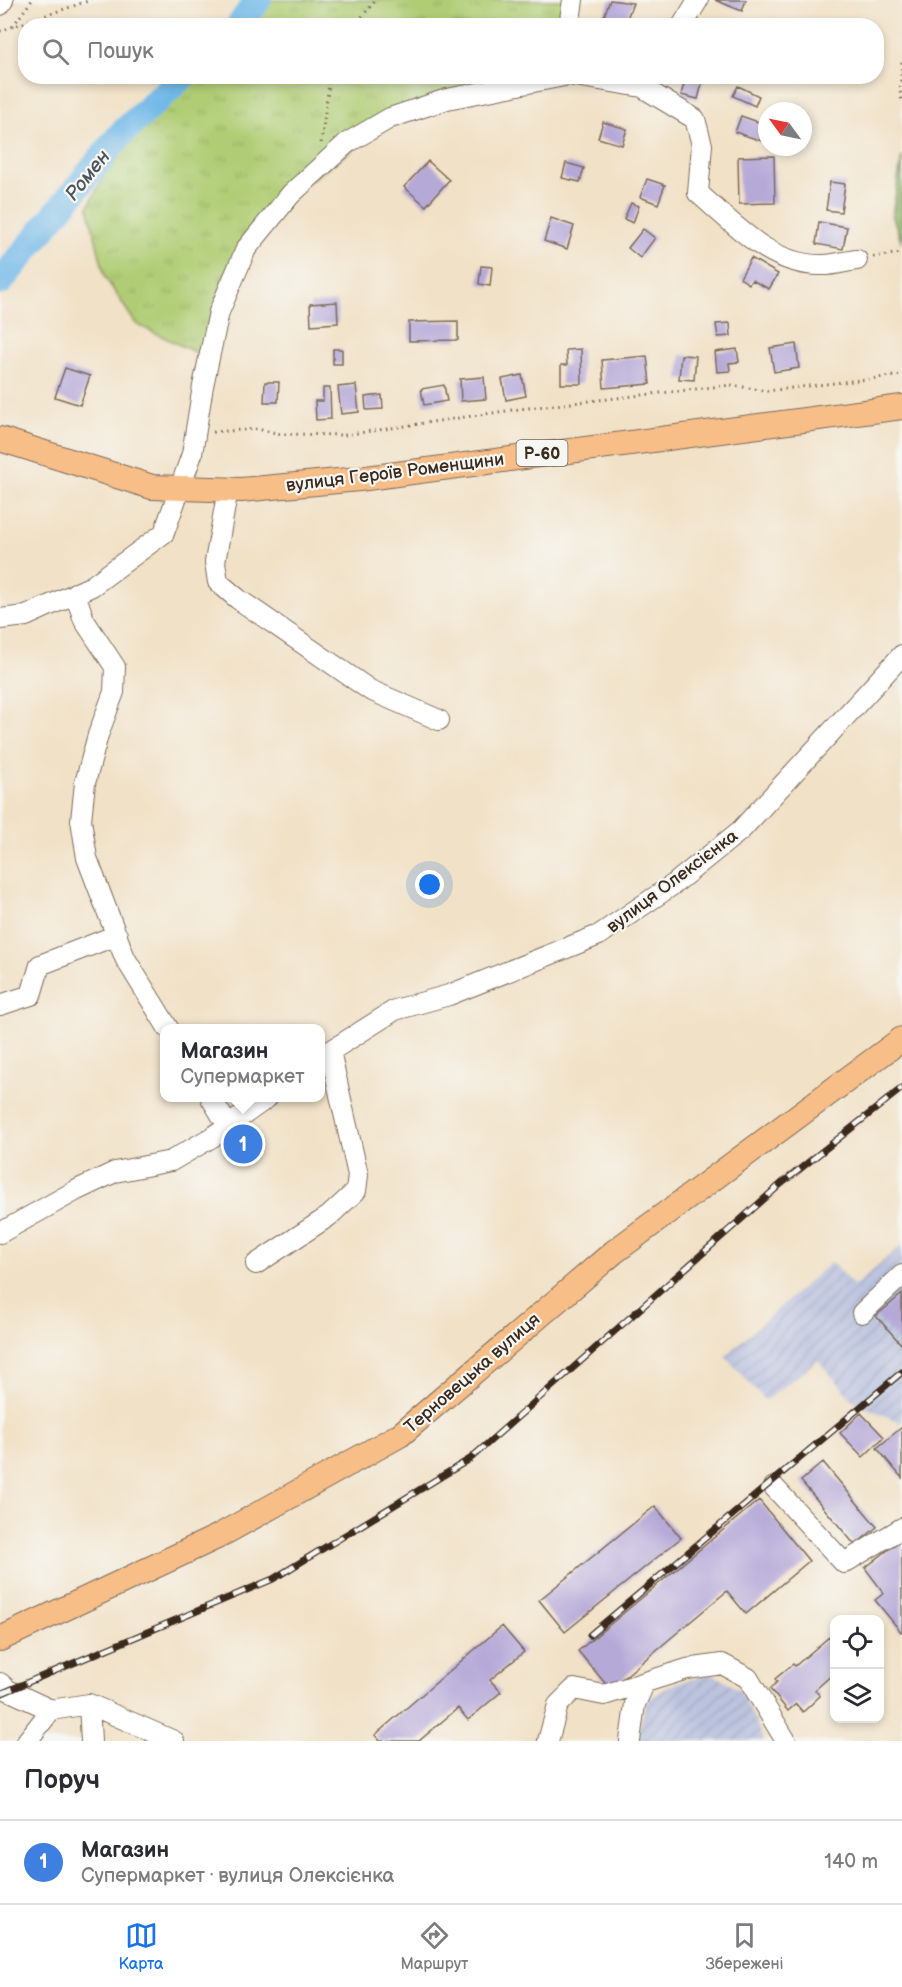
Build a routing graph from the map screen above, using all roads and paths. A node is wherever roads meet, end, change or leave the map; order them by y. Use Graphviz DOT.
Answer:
graph roads {
  1 [pos="3,0"];
  2 [pos="32,0"];
  3 [pos="91,0"];
  4 [pos="376,0"];
  5 [pos="573,0"];
  6 [pos="698,0"];
  7 [pos="0,5"];
  8 [pos="19,18"];
  9 [pos="38,18"];
  10 [pos="361,18"];
  11 [pos="570,18"];
  12 [pos="687,18"];
  13 [pos="18,19"];
  14 [pos="18,25"];
  15 [pos="12,27"];
  16 [pos="0,31"];
  17 [pos="902,62"];
  18 [pos="329,84"];
  19 [pos="520,84"];
  20 [pos="648,84"];
  21 [pos="902,101"];
  22 [pos="315,172"];
  23 [pos="902,254"];
  24 [pos="857,260"];
  25 [pos="902,375"];
  26 [pos="902,407"];
  27 [pos="195,435"];
  28 [pos="0,439"];
  29 [pos="182,488"];
  30 [pos="228,489"];
  31 [pos="75,593"];
  32 [pos="0,619"];
  33 [pos="902,655"];
  34 [pos="439,720"];
  35 [pos="117,935"];
  36 [pos="0,1005"];
  37 [pos="165,1024"];
  38 [pos="902,1039"];
  39 [pos="326,1054"];
  40 [pos="213,1102"];
  41 [pos="261,1102"];
  42 [pos="228,1126"];
  43 [pos="0,1233"];
  44 [pos="255,1264"];
  45 [pos="902,1275"];
  46 [pos="862,1313"];
  47 [pos="774,1487"];
  48 [pos="902,1528"];
  49 [pos="0,1639"];
  50 [pos="645,1682"];
  51 [pos="0,1683"];
  52 [pos="89,1704"];
  53 [pos="51,1710"];
  54 [pos="27,1741"];
  55 [pos="91,1741"];
  56 [pos="174,1741"];
  57 [pos="548,1741"];
  58 [pos="630,1741"];
  59 [pos="786,1741"];
  1 -- 7 [label="street"];
  2 -- 8 [label="path"];
  3 -- 9 [label="path"];
  4 -- 10 [label="path"];
  5 -- 11 [label="street"];
  6 -- 12 [label="street"];
  13 -- 15 [label="path"];
  14 -- 15 [label="path"];
  15 -- 16 [label="path"];
  17 -- 21 [label="path"];
  18 -- 22 [label="path"];
  19 -- 22 [label="street"];
  20 -- 24 [label="street"];
  22 -- 27 [label="street"];
  23 -- 24 [label="path"];
  25 -- 27 [label="path"];
  26 -- 30 [label="main road, вулиця Героїв Роменщини / Р-60"];
  27 -- 29 [label="street"];
  28 -- 29 [label="main road, вулиця Героїв Роменщини / Р-60"];
  29 -- 30 [label="main road, вулиця Героїв Роменщини / Р-60"];
  29 -- 31 [label="street"];
  30 -- 34 [label="street"];
  31 -- 32 [label="street"];
  31 -- 35 [label="street"];
  33 -- 39 [label="street, вулиця Олексієнка"];
  35 -- 36 [label="street"];
  35 -- 37 [label="street"];
  38 -- 49 [label="main road, Терновецька вулиця"];
  39 -- 44 [label="street"];
  40 -- 42 [label="street"];
  41 -- 42 [label="street"];
  42 -- 43 [label="street"];
  45 -- 46 [label="street"];
  47 -- 48 [label="street"];
  50 -- 57 [label="street"];
  50 -- 58 [label="street"];
  50 -- 59 [label="street"];
  51 -- 53 [label="street"];
  52 -- 53 [label="street"];
  52 -- 55 [label="street"];
  52 -- 56 [label="street"];
  53 -- 54 [label="street"];
}
